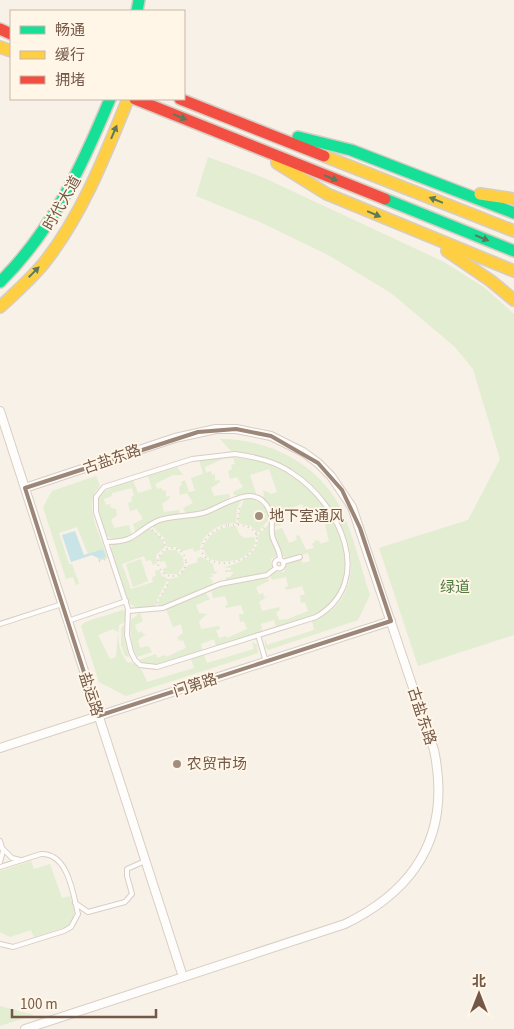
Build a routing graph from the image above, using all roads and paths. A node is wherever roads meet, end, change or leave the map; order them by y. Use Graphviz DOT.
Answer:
graph roads {
  1 [pos="110,100"];
  2 [pos="128,100"];
  3 [pos="138,100"];
  4 [pos="183,100"];
  5 [pos="246,124"];
  6 [pos="240,141"];
  7 [pos="447,188"];
  8 [pos="514,199"];
  9 [pos="514,213"];
  10 [pos="514,231"];
  11 [pos="417,232"];
  12 [pos="514,251"];
  13 [pos="514,271"];
  14 [pos="0,282"];
  15 [pos="514,300"];
  16 [pos="0,307"];
  17 [pos="0,411"];
  18 [pos="25,488"];
  19 [pos="244,496"];
  20 [pos="237,524"];
  21 [pos="150,525"];
  22 [pos="106,542"];
  23 [pos="166,549"];
  24 [pos="300,557"];
  25 [pos="281,561"];
  26 [pos="276,568"];
  27 [pos="168,576"];
  28 [pos="126,601"];
  29 [pos="62,604"];
  30 [pos="158,609"];
  31 [pos="128,611"];
  32 [pos="68,621"];
  33 [pos="391,621"];
  34 [pos="0,624"];
  35 [pos="258,635"];
  36 [pos="266,662"];
  37 [pos="98,716"];
  38 [pos="0,748"];
  39 [pos="0,841"];
  40 [pos="2,848"];
  41 [pos="25,859"];
  42 [pos="145,861"];
  43 [pos="0,862"];
  44 [pos="0,867"];
  45 [pos="75,903"];
  46 [pos="0,944"];
  47 [pos="183,977"];
  48 [pos="25,1029"];
  1 -- 14 [label="main road, 时代大道"];
  16 -- 2 [label="main road, 时代大道, one-way"];
  3 -- 6 [label="main road, one-way"];
  4 -- 5 [label="main road"];
  5 -- 7 [label="main road"];
  10 -- 5 [label="main road, one-way"];
  6 -- 11 [label="main road, one-way"];
  6 -- 12 [label="main road, one-way"];
  7 -- 8 [label="main road"];
  7 -- 9 [label="main road"];
  11 -- 13 [label="main road"];
  11 -- 15 [label="main road"];
  17 -- 18 [label="street, 盐运路"];
  18 -- 29 [label="street, 盐运路"];
  18 -- 33 [label="street, 古盐东路"];
  19 -- 20 [label="path"];
  19 -- 21 [label="lane"];
  19 -- 25 [label="lane"];
  20 -- 20 [label="path"];
  21 -- 22 [label="lane"];
  21 -- 23 [label="path"];
  22 -- 28 [label="lane"];
  22 -- 35 [label="lane"];
  23 -- 27 [label="path"];
  23 -- 27 [label="path"];
  24 -- 25 [label="lane"];
  25 -- 26 [label="lane"];
  25 -- 26 [label="lane"];
  26 -- 30 [label="lane"];
  27 -- 30 [label="path"];
  28 -- 31 [label="lane"];
  28 -- 32 [label="lane"];
  29 -- 32 [label="street, 盐运路"];
  29 -- 34 [label="lane"];
  30 -- 31 [label="lane"];
  31 -- 35 [label="lane"];
  32 -- 37 [label="street, 盐运路"];
  33 -- 36 [label="street, 门第路"];
  33 -- 47 [label="street, 古盐东路"];
  35 -- 36 [label="lane"];
  36 -- 37 [label="street, 门第路"];
  37 -- 38 [label="street, 门第路"];
  37 -- 42 [label="street, 盐运路"];
  39 -- 40 [label="lane"];
  40 -- 41 [label="lane"];
  40 -- 43 [label="lane"];
  41 -- 44 [label="lane"];
  41 -- 45 [label="lane"];
  42 -- 45 [label="lane"];
  42 -- 47 [label="street, 盐运路"];
  45 -- 46 [label="lane"];
  47 -- 48 [label="street, 古盐东路"];
}
